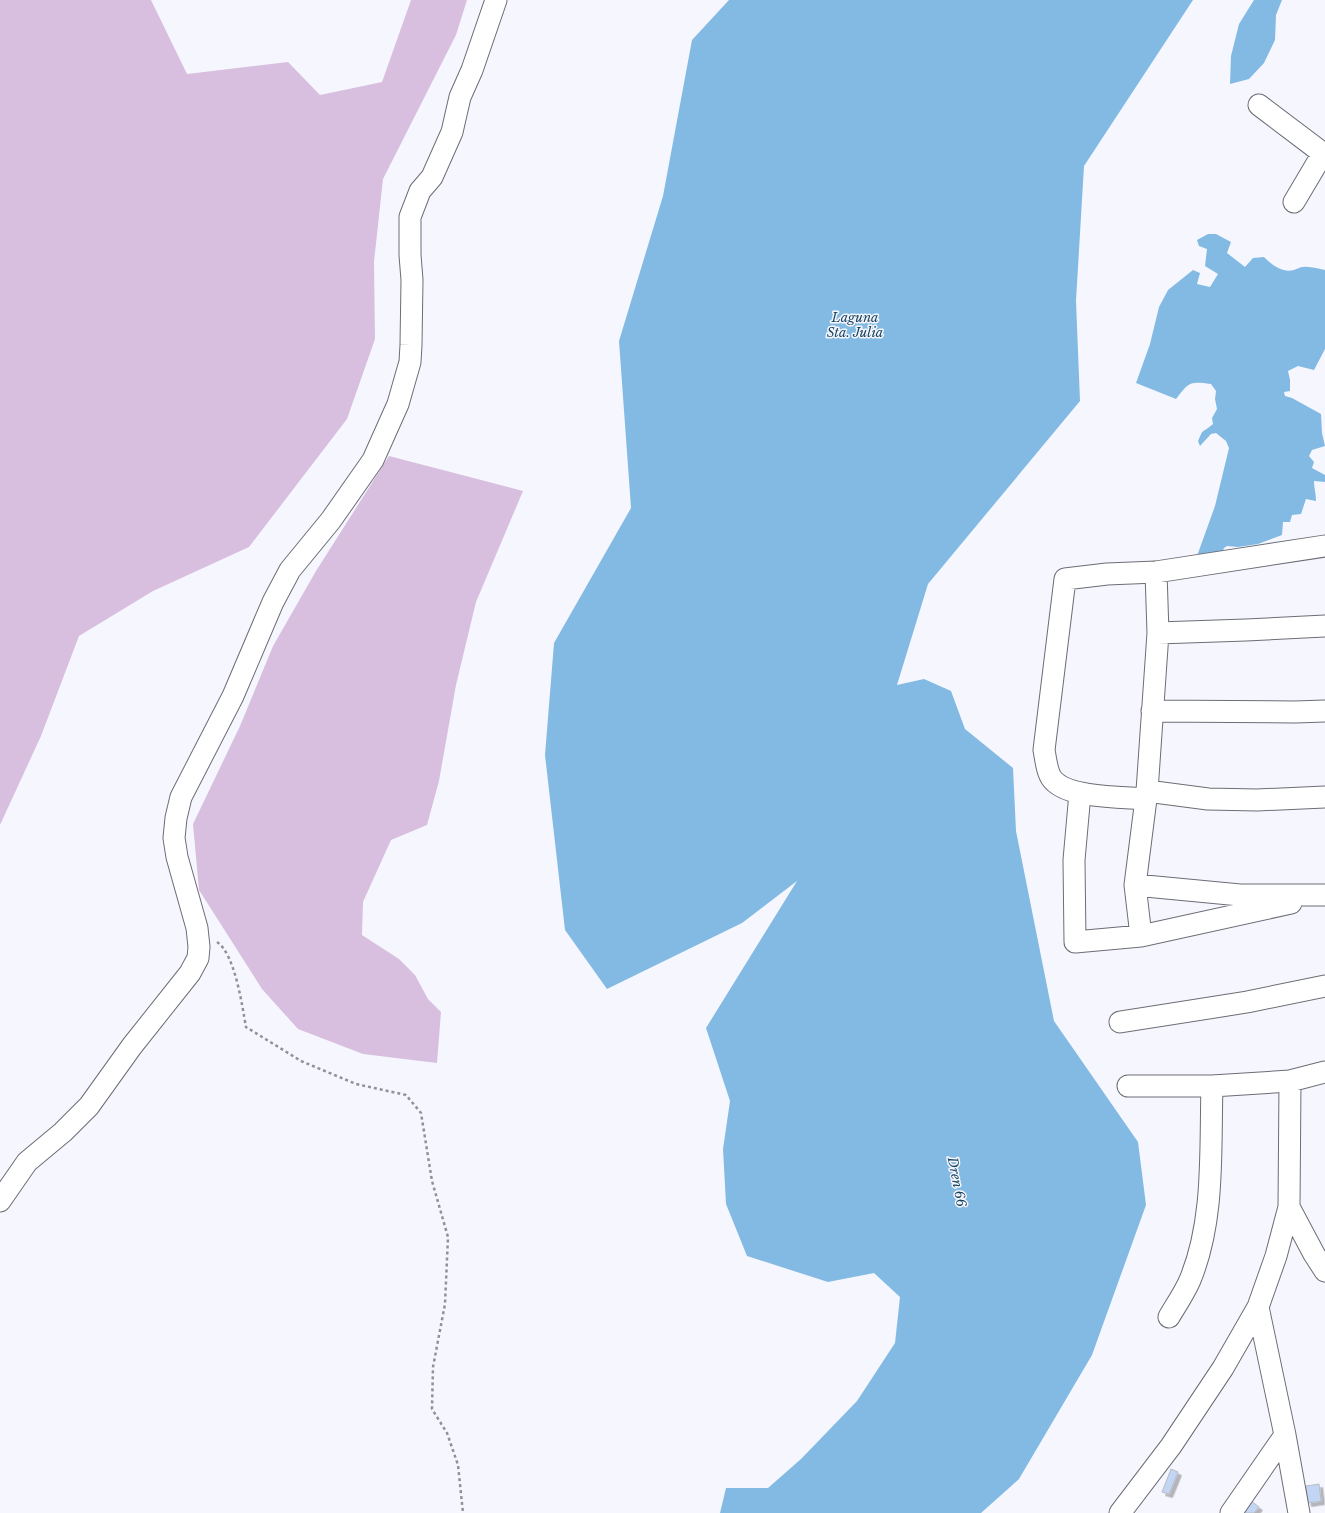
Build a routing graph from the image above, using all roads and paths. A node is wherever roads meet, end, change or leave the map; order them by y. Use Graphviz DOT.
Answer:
graph roads {
  1 [pos="496,0"];
  2 [pos="1259,105"];
  3 [pos="1324,154"];
  4 [pos="1294,202"];
  5 [pos="1325,546"];
  6 [pos="1156,572"];
  7 [pos="1325,626"];
  8 [pos="1158,633"];
  9 [pos="1152,711"];
  10 [pos="1325,711"];
  11 [pos="1080,793"];
  12 [pos="1147,795"];
  13 [pos="1325,797"];
  14 [pos="1135,885"];
  15 [pos="1325,895"];
  16 [pos="197,928"];
  17 [pos="1142,936"];
  18 [pos="1325,986"];
  19 [pos="1120,1022"];
  20 [pos="1325,1072"];
  21 [pos="1290,1081"];
  22 [pos="1128,1086"];
  23 [pos="1212,1086"];
  24 [pos="0,1201"];
  25 [pos="1289,1207"];
  26 [pos="1325,1271"];
  27 [pos="1258,1307"];
  28 [pos="1169,1317"];
  29 [pos="1285,1435"];
  30 [pos="463,1513"];
  31 [pos="1120,1513"];
  32 [pos="1231,1513"];
  33 [pos="1299,1513"];
  1 -- 16 [label="street"];
  2 -- 3 [label="street"];
  3 -- 4 [label="street"];
  5 -- 6 [label="street"];
  6 -- 8 [label="street"];
  6 -- 11 [label="street"];
  7 -- 8 [label="street"];
  8 -- 9 [label="street"];
  9 -- 10 [label="street"];
  9 -- 12 [label="street"];
  11 -- 12 [label="street"];
  11 -- 17 [label="street"];
  12 -- 13 [label="street"];
  12 -- 14 [label="street"];
  14 -- 15 [label="street"];
  14 -- 17 [label="street"];
  15 -- 17 [label="street"];
  16 -- 24 [label="street"];
  16 -- 30 [label="path"];
  18 -- 19 [label="street"];
  20 -- 21 [label="street"];
  21 -- 23 [label="street"];
  21 -- 25 [label="street"];
  22 -- 23 [label="street"];
  23 -- 28 [label="street"];
  25 -- 26 [label="street"];
  25 -- 27 [label="street"];
  27 -- 29 [label="street"];
  27 -- 31 [label="street"];
  29 -- 32 [label="street"];
  29 -- 33 [label="street"];
}
